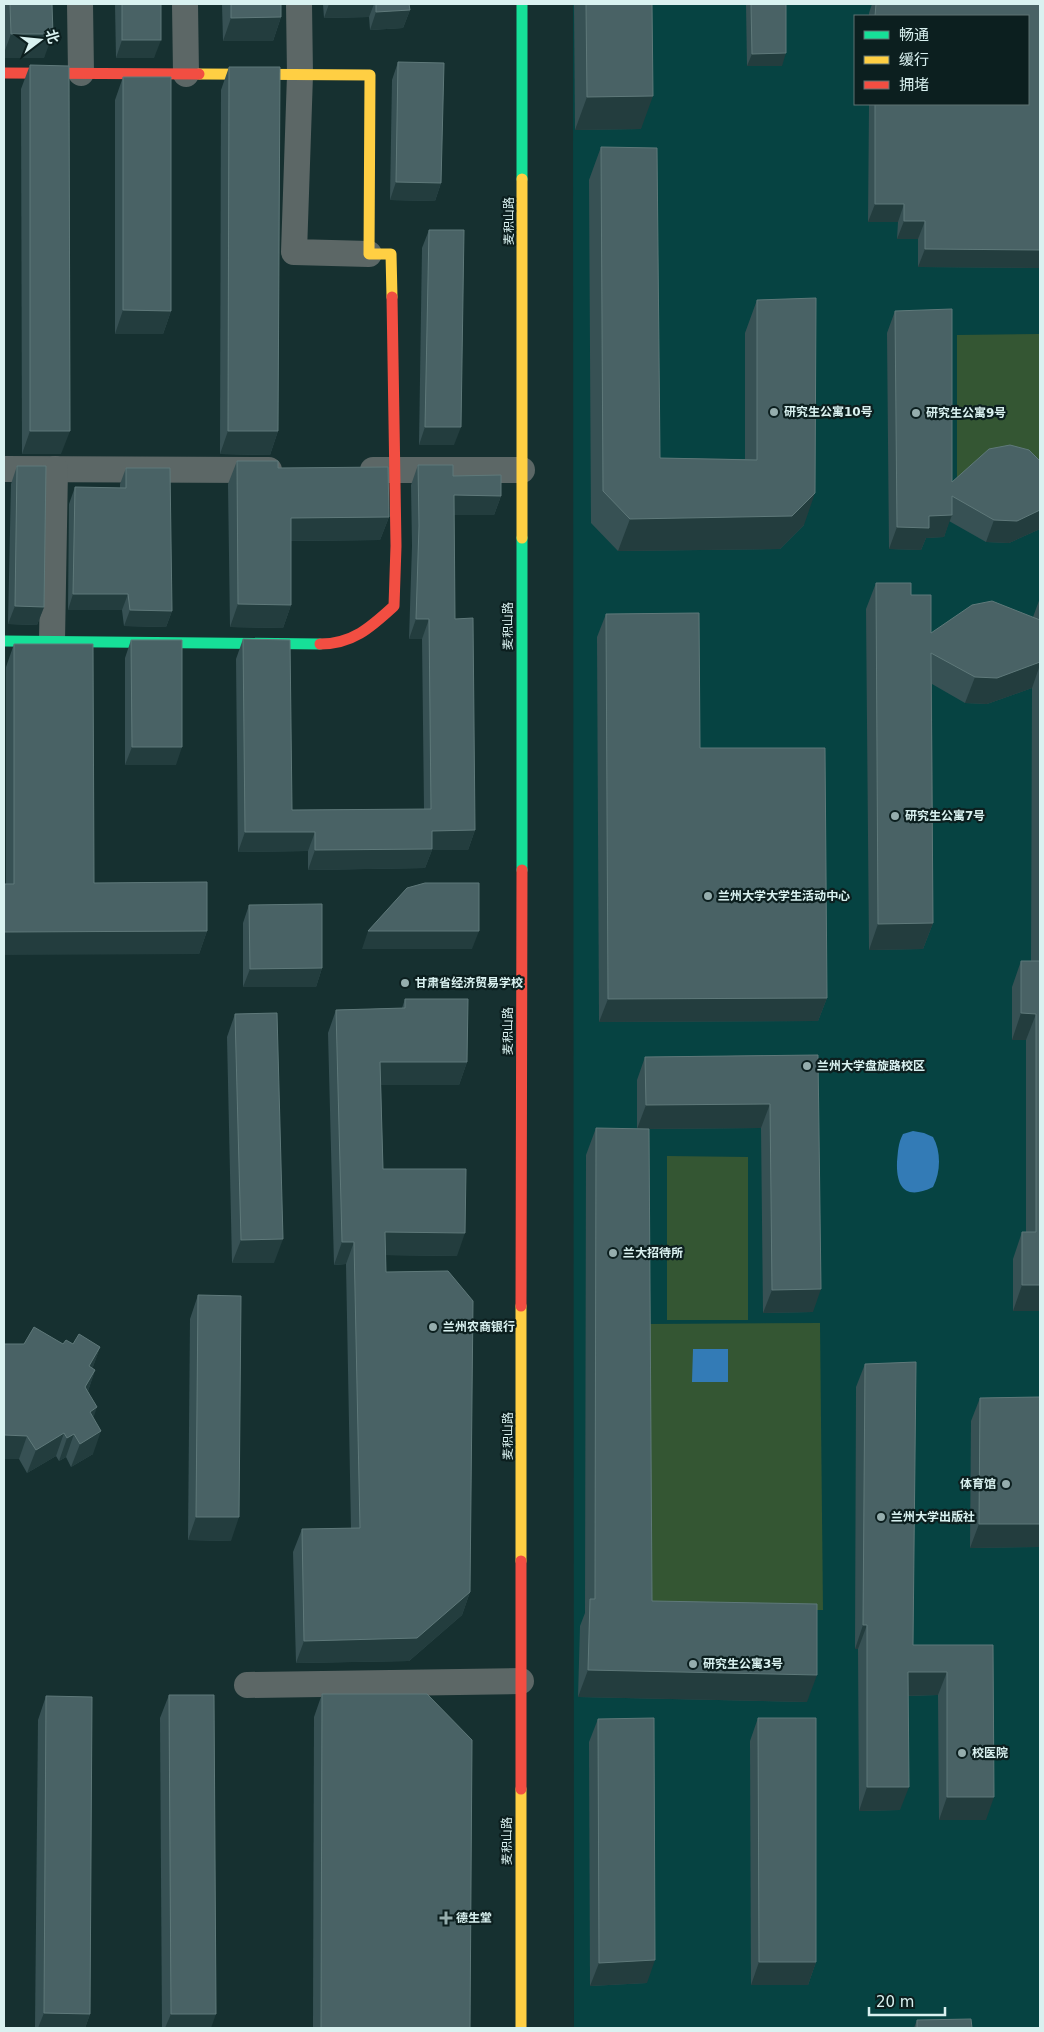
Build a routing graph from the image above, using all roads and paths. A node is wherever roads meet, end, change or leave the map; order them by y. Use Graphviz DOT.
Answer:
graph roads {
  1 [pos="80,4"];
  2 [pos="185,4"];
  3 [pos="299,4"];
  4 [pos="522,4"];
  5 [pos="4,73"];
  6 [pos="80,74"];
  7 [pos="186,74"];
  8 [pos="300,75"];
  9 [pos="369,254"];
  10 [pos="4,469"];
  11 [pos="55,469"];
  12 [pos="288,470"];
  13 [pos="346,470"];
  14 [pos="395,470"];
  15 [pos="522,470"];
  16 [pos="4,641"];
  17 [pos="52,641"];
  18 [pos="521,1681"];
  19 [pos="247,1686"];
  20 [pos="521,2028"];
  1 -- 6 [label="street"];
  2 -- 7 [label="street"];
  3 -- 8 [label="street"];
  4 -- 15 [label="street, 麦积山路"];
  5 -- 6 [label="street"];
  6 -- 7 [label="street"];
  7 -- 8 [label="street"];
  8 -- 9 [label="street"];
  8 -- 9 [label="street"];
  9 -- 14 [label="street"];
  10 -- 11 [label="street"];
  11 -- 12 [label="street"];
  11 -- 17 [label="street"];
  13 -- 14 [label="street"];
  14 -- 15 [label="street"];
  14 -- 17 [label="street"];
  15 -- 18 [label="street, 麦积山路"];
  16 -- 17 [label="street"];
  18 -- 19 [label="street"];
  18 -- 20 [label="street, 麦积山路"];
}
